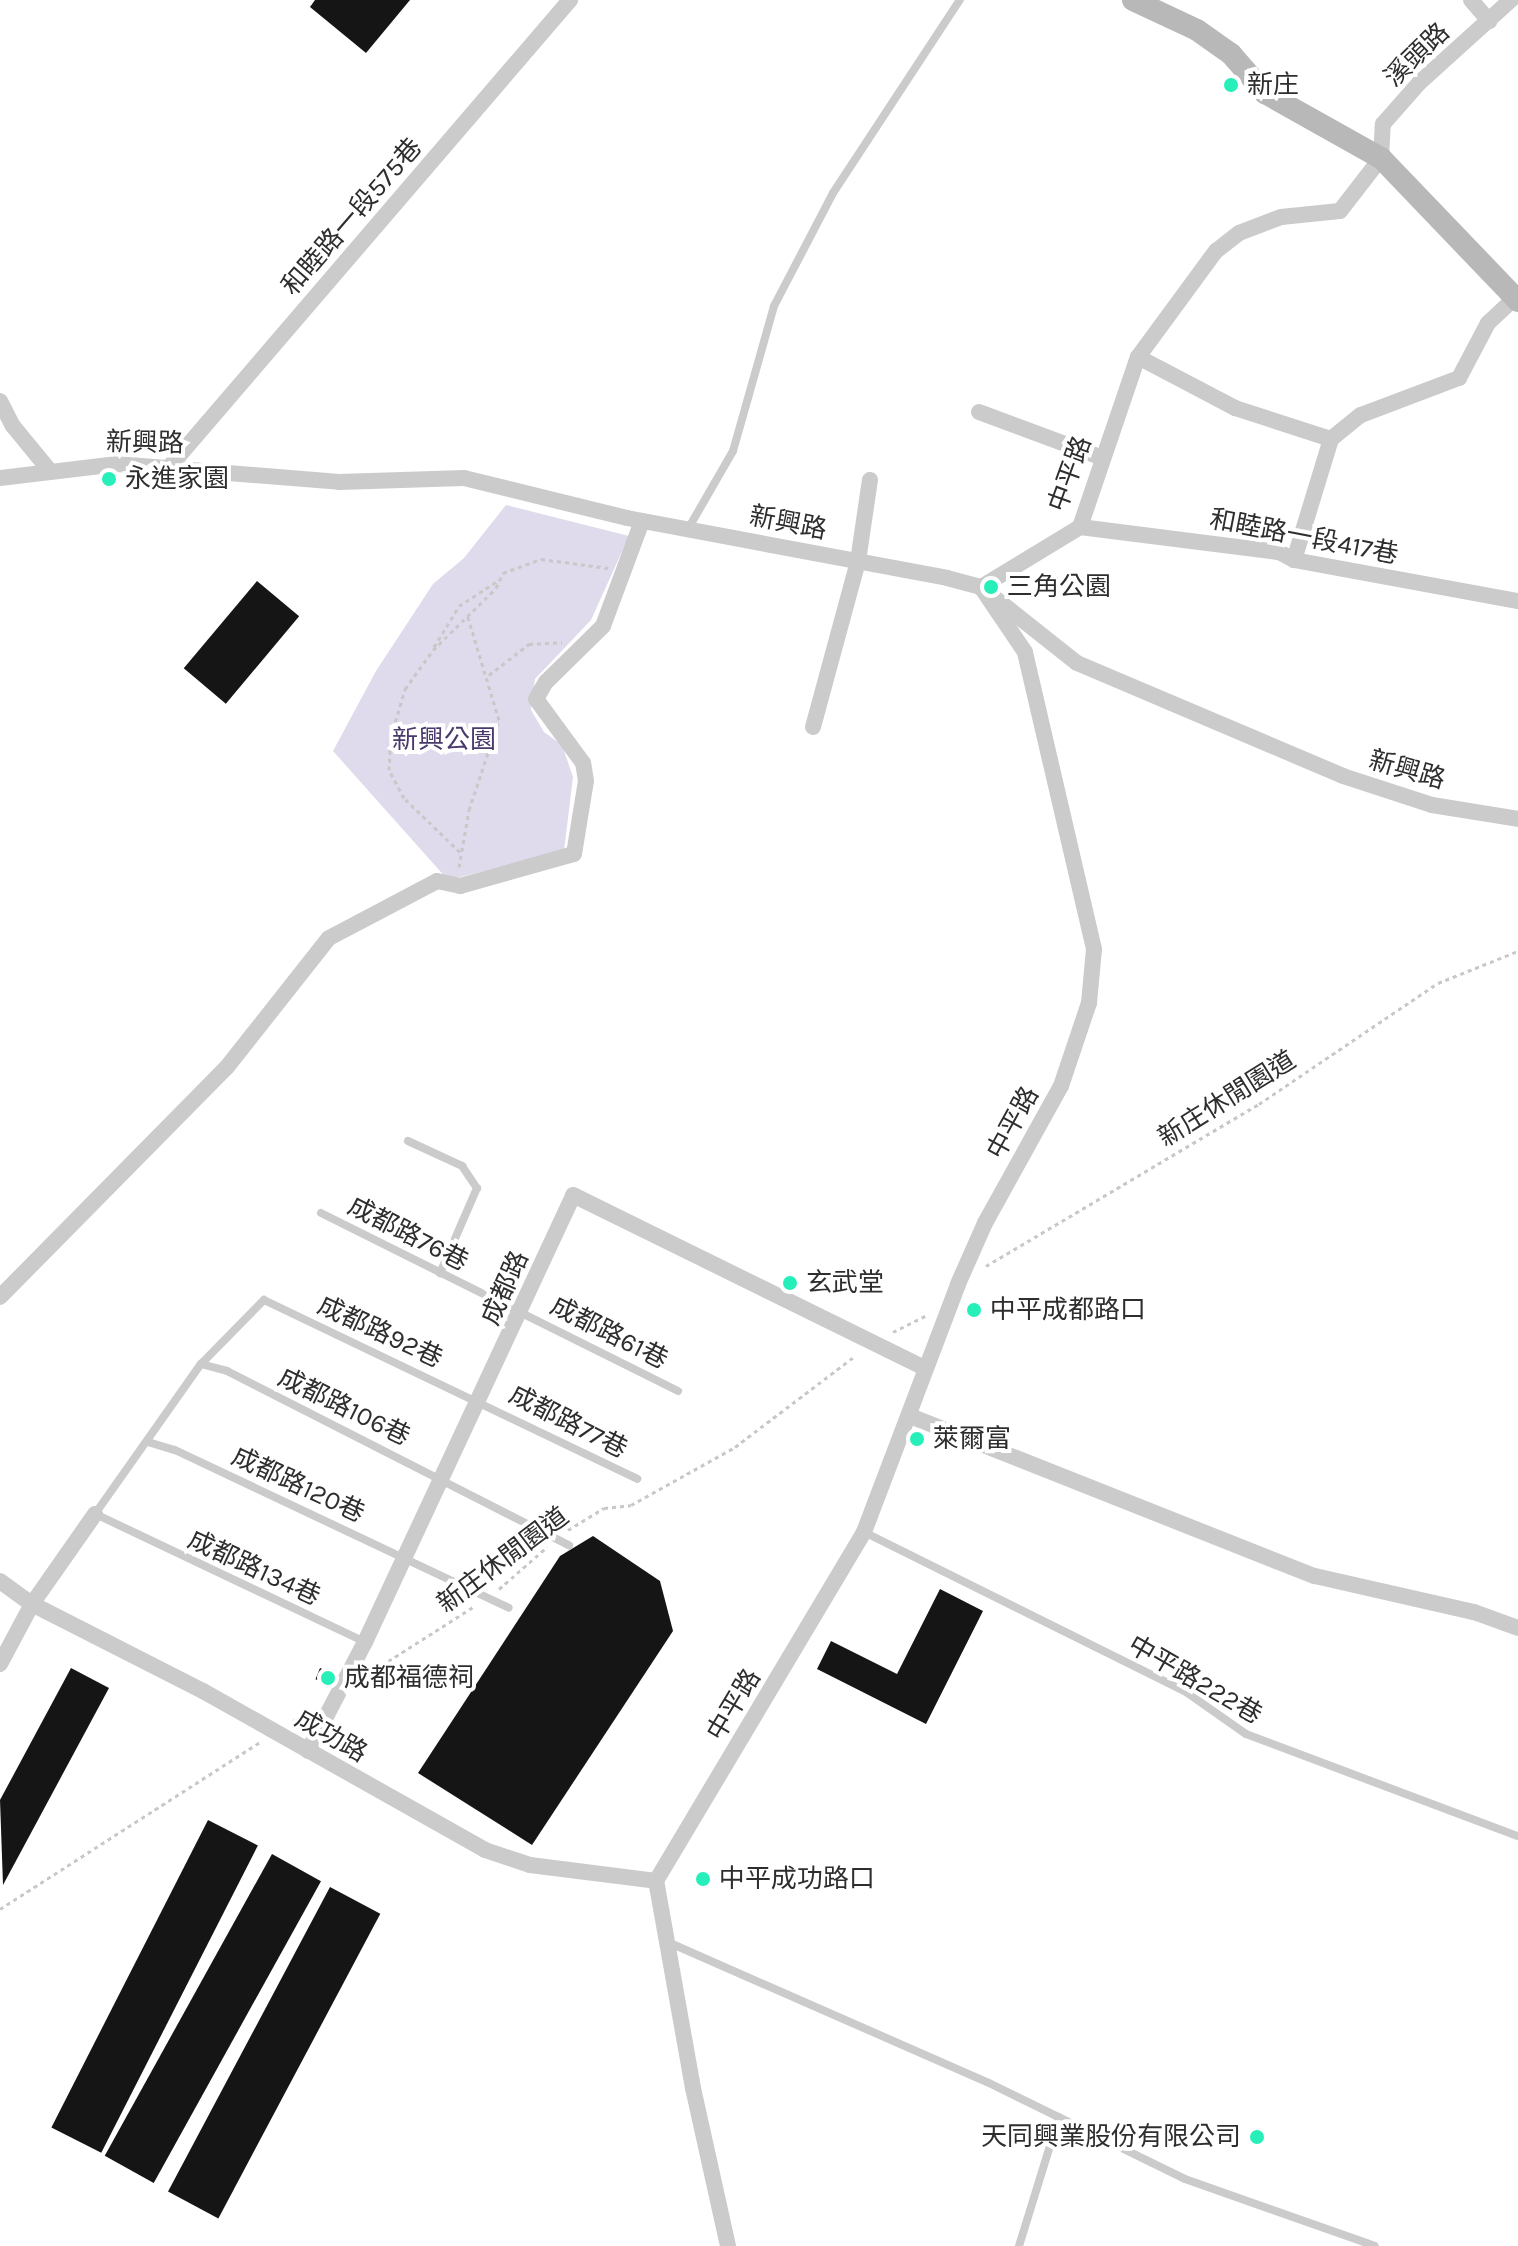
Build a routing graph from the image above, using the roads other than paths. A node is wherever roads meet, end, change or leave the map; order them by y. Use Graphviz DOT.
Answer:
graph roads {
  1 [pos="570,0"];
  2 [pos="960,0"];
  3 [pos="1133,0"];
  4 [pos="1471,0"];
  5 [pos="1511,0"];
  6 [pos="1489,21"];
  7 [pos="1381,158"];
  8 [pos="1517,299"];
  9 [pos="1138,357"];
  10 [pos="0,401"];
  11 [pos="979,412"];
  12 [pos="1331,439"];
  13 [pos="1103,458"];
  14 [pos="171,465"];
  15 [pos="50,471"];
  16 [pos="0,478"];
  17 [pos="870,480"];
  18 [pos="642,521"];
  19 [pos="1080,527"];
  20 [pos="687,529"];
  21 [pos="1294,560"];
  22 [pos="858,561"];
  23 [pos="981,587"];
  24 [pos="1518,601"];
  25 [pos="813,727"];
  26 [pos="1518,819"];
  27 [pos="408,1141"];
  28 [pos="321,1213"];
  29 [pos="440,1273"];
  30 [pos="0,1297"];
  31 [pos="521,1312"];
  32 [pos="201,1364"];
  33 [pos="924,1368"];
  34 [pos="678,1391"];
  35 [pos="480,1401"];
  36 [pos="910,1416"];
  37 [pos="148,1442"];
  38 [pos="443,1478"];
  39 [pos="637,1479"];
  40 [pos="95,1514"];
  41 [pos="864,1532"];
  42 [pos="569,1545"];
  43 [pos="404,1557"];
  44 [pos="0,1581"];
  45 [pos="32,1604"];
  46 [pos="509,1608"];
  47 [pos="1518,1628"];
  48 [pos="365,1642"];
  49 [pos="0,1664"];
  50 [pos="308,1751"];
  51 [pos="1518,1836"];
  52 [pos="656,1881"];
  53 [pos="670,1943"];
  54 [pos="1059,2117"];
  55 [pos="728,2246"];
  56 [pos="1019,2246"];
  57 [pos="1375,2246"];
  1 -- 14 [label="street, 和睦路一段575巷"];
  2 -- 20 [label="lane"];
  3 -- 7 [label="street"];
  4 -- 6 [label="street"];
  5 -- 6 [label="street, 溪頭路"];
  6 -- 7 [label="street, 溪頭路"];
  7 -- 8 [label="street"];
  7 -- 9 [label="street, 中平路"];
  8 -- 12 [label="street"];
  9 -- 12 [label="street"];
  9 -- 13 [label="street, 中平路"];
  10 -- 15 [label="street"];
  11 -- 13 [label="street"];
  12 -- 21 [label="street"];
  13 -- 19 [label="street, 中平路"];
  14 -- 15 [label="street, 新興路"];
  14 -- 18 [label="street, 新興路"];
  15 -- 16 [label="street, 新興路"];
  17 -- 22 [label="street"];
  18 -- 20 [label="street, 新興路"];
  18 -- 30 [label="street"];
  19 -- 21 [label="street, 和睦路一段417巷"];
  19 -- 23 [label="street, 中平路"];
  20 -- 22 [label="street, 新興路"];
  21 -- 24 [label="street, 和睦路一段417巷"];
  22 -- 23 [label="street, 新興路"];
  22 -- 25 [label="street"];
  23 -- 26 [label="street, 新興路"];
  23 -- 33 [label="street, 中平路"];
  27 -- 29 [label="lane"];
  28 -- 29 [label="lane, 成都路76巷"];
  29 -- 31 [label="lane, 成都路76巷"];
  31 -- 33 [label="street, 成都路"];
  31 -- 34 [label="lane, 成都路61巷"];
  31 -- 35 [label="street, 成都路"];
  32 -- 35 [label="lane, 成都路92巷"];
  32 -- 37 [label="lane"];
  32 -- 38 [label="lane, 成都路106巷"];
  33 -- 36 [label="street, 中平路"];
  35 -- 38 [label="street, 成都路"];
  35 -- 39 [label="lane, 成都路77巷"];
  36 -- 41 [label="street, 中平路"];
  36 -- 47 [label="street"];
  37 -- 40 [label="lane"];
  37 -- 43 [label="lane, 成都路120巷"];
  38 -- 42 [label="lane, 成都路106巷"];
  38 -- 43 [label="street, 成都路"];
  40 -- 45 [label="street"];
  40 -- 48 [label="lane, 成都路134巷"];
  41 -- 51 [label="lane, 中平路222巷"];
  41 -- 52 [label="street, 中平路"];
  43 -- 46 [label="lane, 成都路120巷"];
  43 -- 48 [label="street, 成都路"];
  44 -- 45 [label="street, 成功路"];
  45 -- 49 [label="street"];
  45 -- 50 [label="street, 成功路"];
  48 -- 50 [label="street, 成都路"];
  50 -- 52 [label="street, 成功路"];
  52 -- 53 [label="street"];
  53 -- 54 [label="lane"];
  53 -- 55 [label="street"];
  54 -- 56 [label="lane"];
  54 -- 57 [label="lane"];
}
